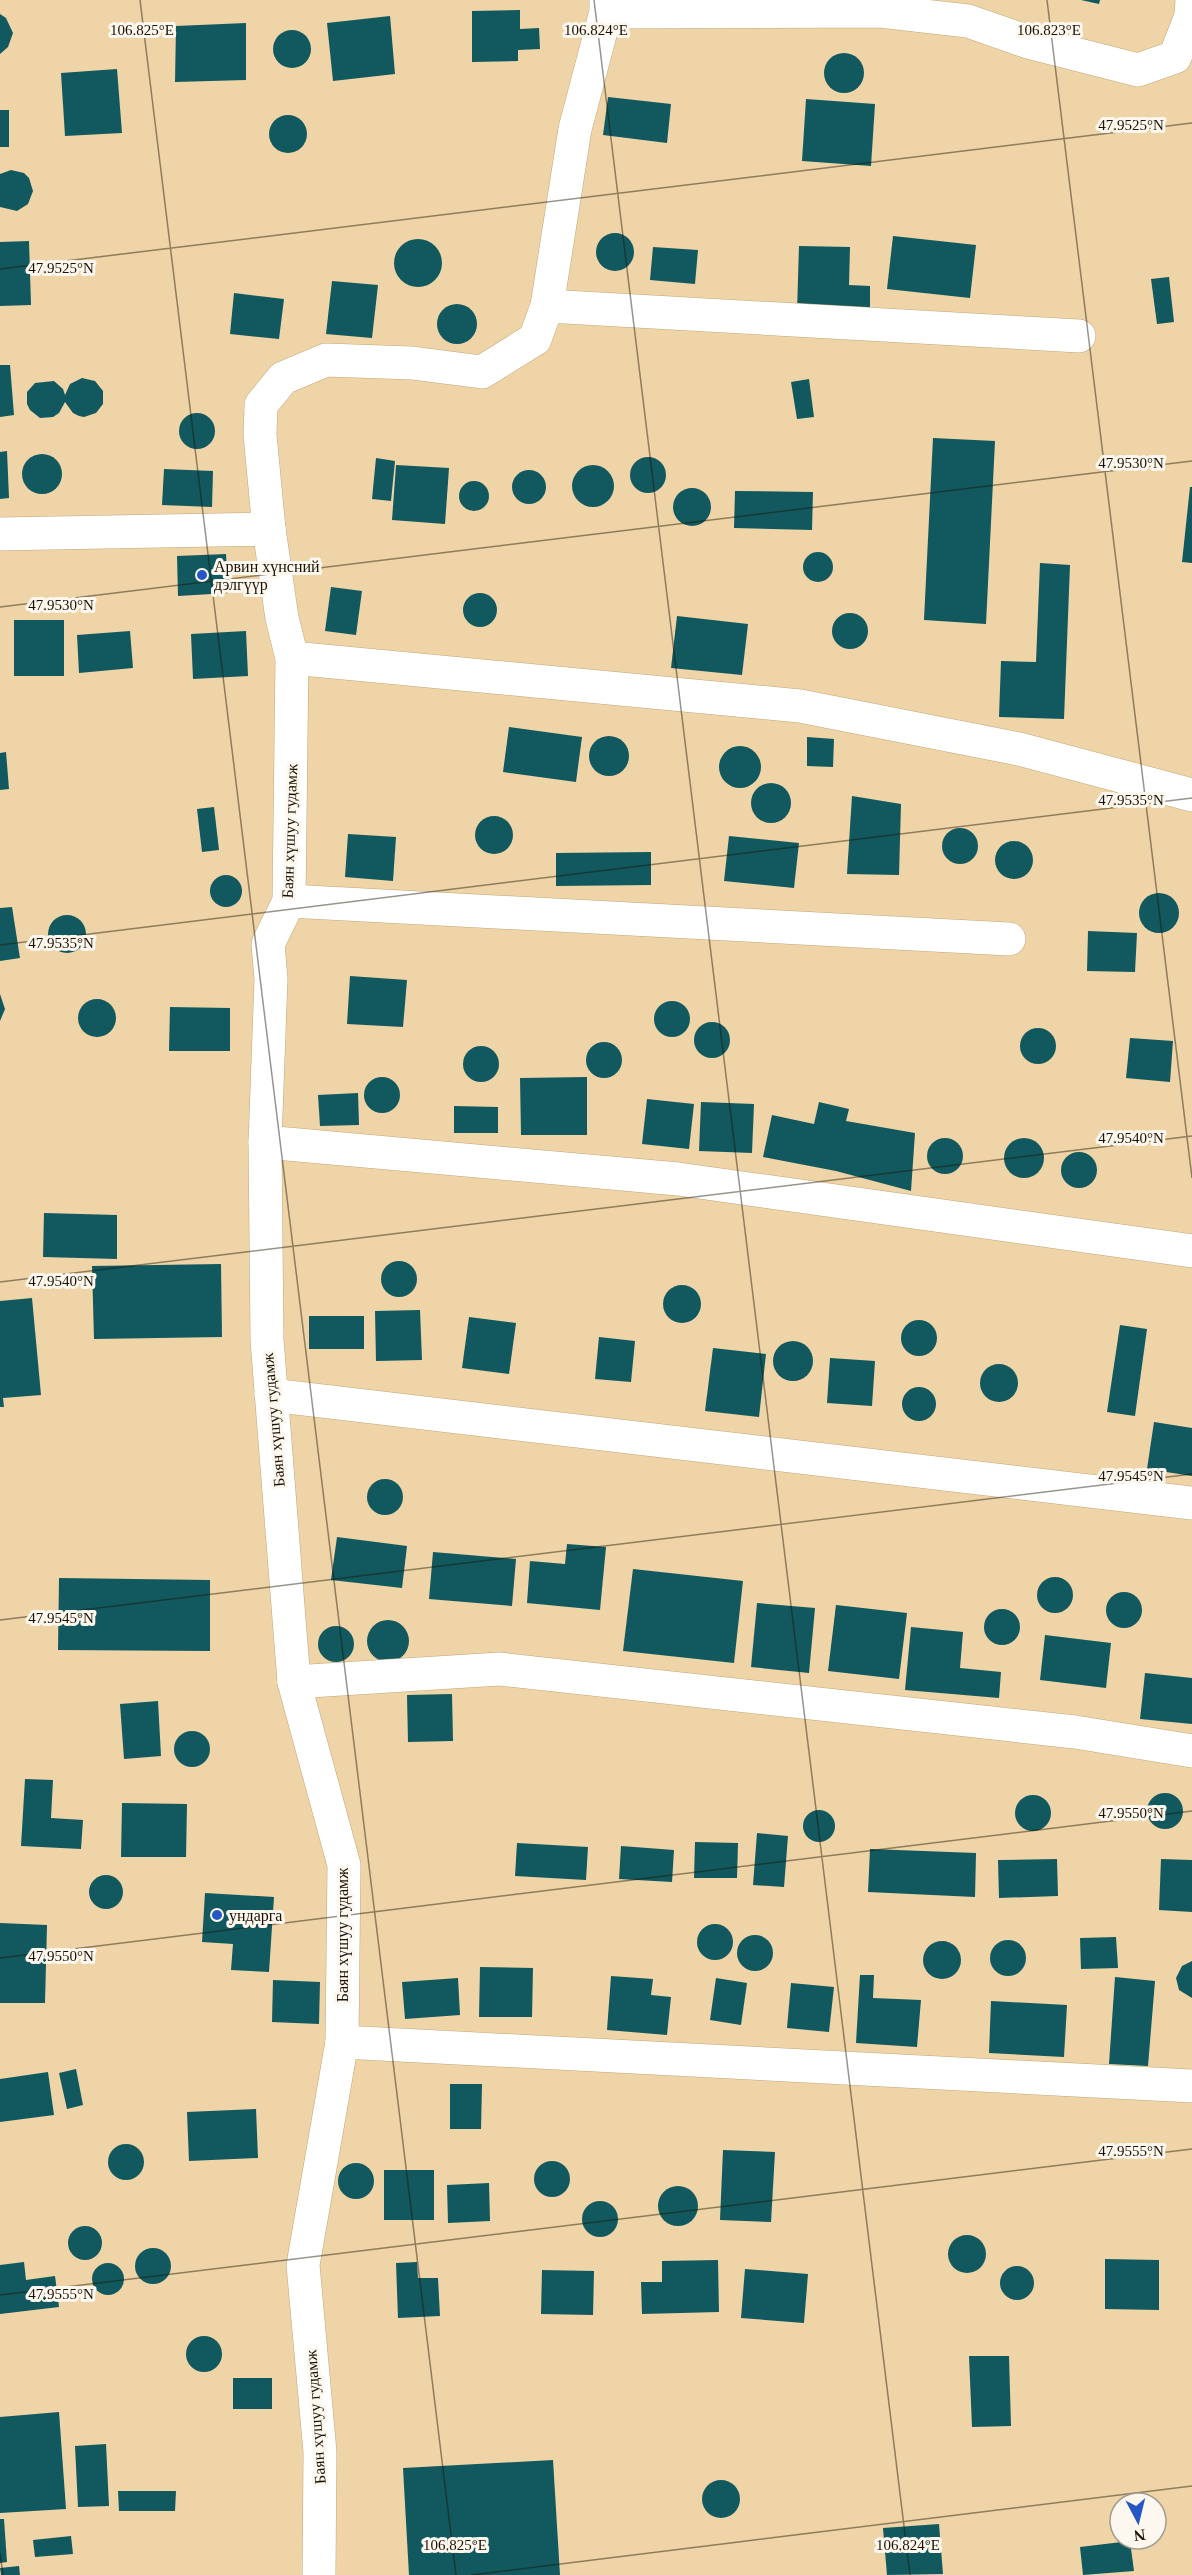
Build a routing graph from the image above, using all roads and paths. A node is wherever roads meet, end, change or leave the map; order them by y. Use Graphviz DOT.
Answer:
graph roads {
  1 [pos="1192,0"];
  2 [pos="606,6"];
  3 [pos="547,306"];
  4 [pos="1079,336"];
  5 [pos="269,529"];
  6 [pos="0,534"];
  7 [pos="292,658"];
  8 [pos="1192,795"];
  9 [pos="289,901"];
  10 [pos="1009,939"];
  11 [pos="265,1142"];
  12 [pos="1192,1251"];
  13 [pos="271,1395"];
  14 [pos="1192,1503"];
  15 [pos="294,1682"];
  16 [pos="1192,1751"];
  17 [pos="342,2042"];
  18 [pos="1192,2086"];
  19 [pos="319,2575"];
  1 -- 2 [label="street"];
  2 -- 3 [label="street, Баян хүшуу гудамж"];
  3 -- 4 [label="street"];
  3 -- 5 [label="street, Баян хүшуу гудамж"];
  5 -- 6 [label="street"];
  5 -- 7 [label="street, Баян хүшуу гудамж"];
  7 -- 8 [label="street"];
  7 -- 9 [label="street, Баян хүшуу гудамж"];
  9 -- 10 [label="street"];
  9 -- 11 [label="street, Баян хүшуу гудамж"];
  11 -- 12 [label="street"];
  11 -- 13 [label="street, Баян хүшуу гудамж"];
  13 -- 14 [label="street"];
  13 -- 15 [label="street, Баян хүшуу гудамж"];
  15 -- 16 [label="street"];
  15 -- 17 [label="street, Баян хүшуу гудамж"];
  17 -- 18 [label="street"];
  17 -- 19 [label="street, Баян хүшуу гудамж"];
}
